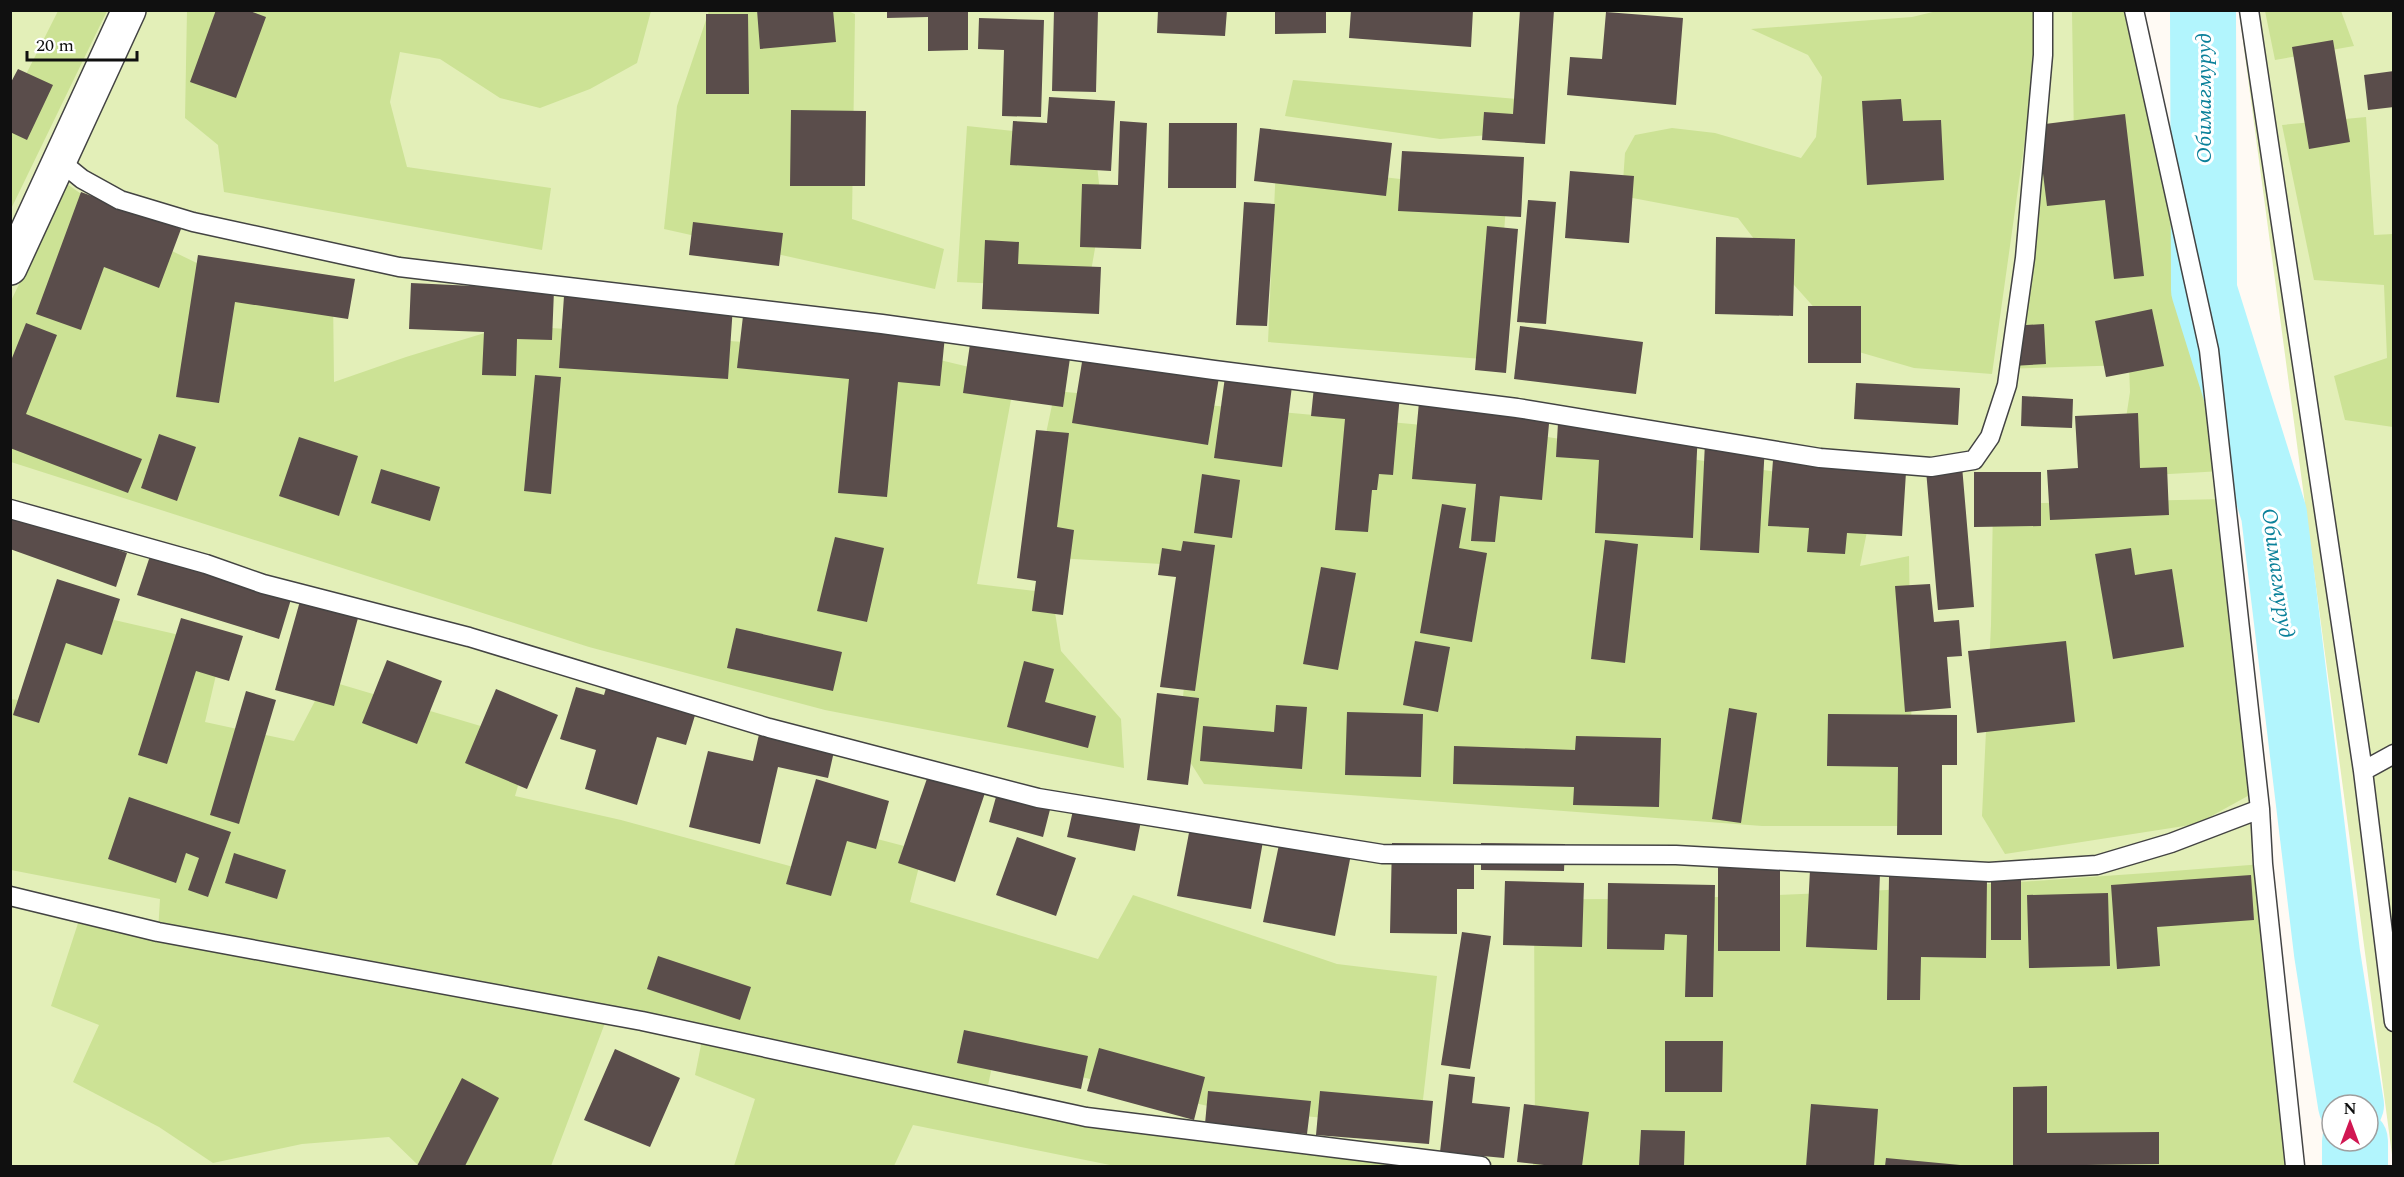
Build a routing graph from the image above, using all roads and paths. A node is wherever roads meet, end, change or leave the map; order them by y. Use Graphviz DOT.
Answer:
graph roads {
  1 [pos="129,10"];
  2 [pos="2043,10"];
  3 [pos="2134,10"];
  4 [pos="2249,10"];
  5 [pos="61,162"];
  6 [pos="10,268"];
  7 [pos="10,509"];
  8 [pos="2394,754"];
  9 [pos="2362,771"];
  10 [pos="2260,808"];
  11 [pos="10,896"];
  12 [pos="2394,1022"];
  13 [pos="1480,1167"];
  14 [pos="2295,1167"];
  1 -- 5 [label="street"];
  2 -- 5 [label="lane"];
  3 -- 10 [label="lane"];
  4 -- 9 [label="lane"];
  5 -- 6 [label="street"];
  7 -- 10 [label="lane"];
  8 -- 9 [label="lane"];
  9 -- 12 [label="lane"];
  10 -- 14 [label="lane"];
  11 -- 13 [label="lane"];
}
